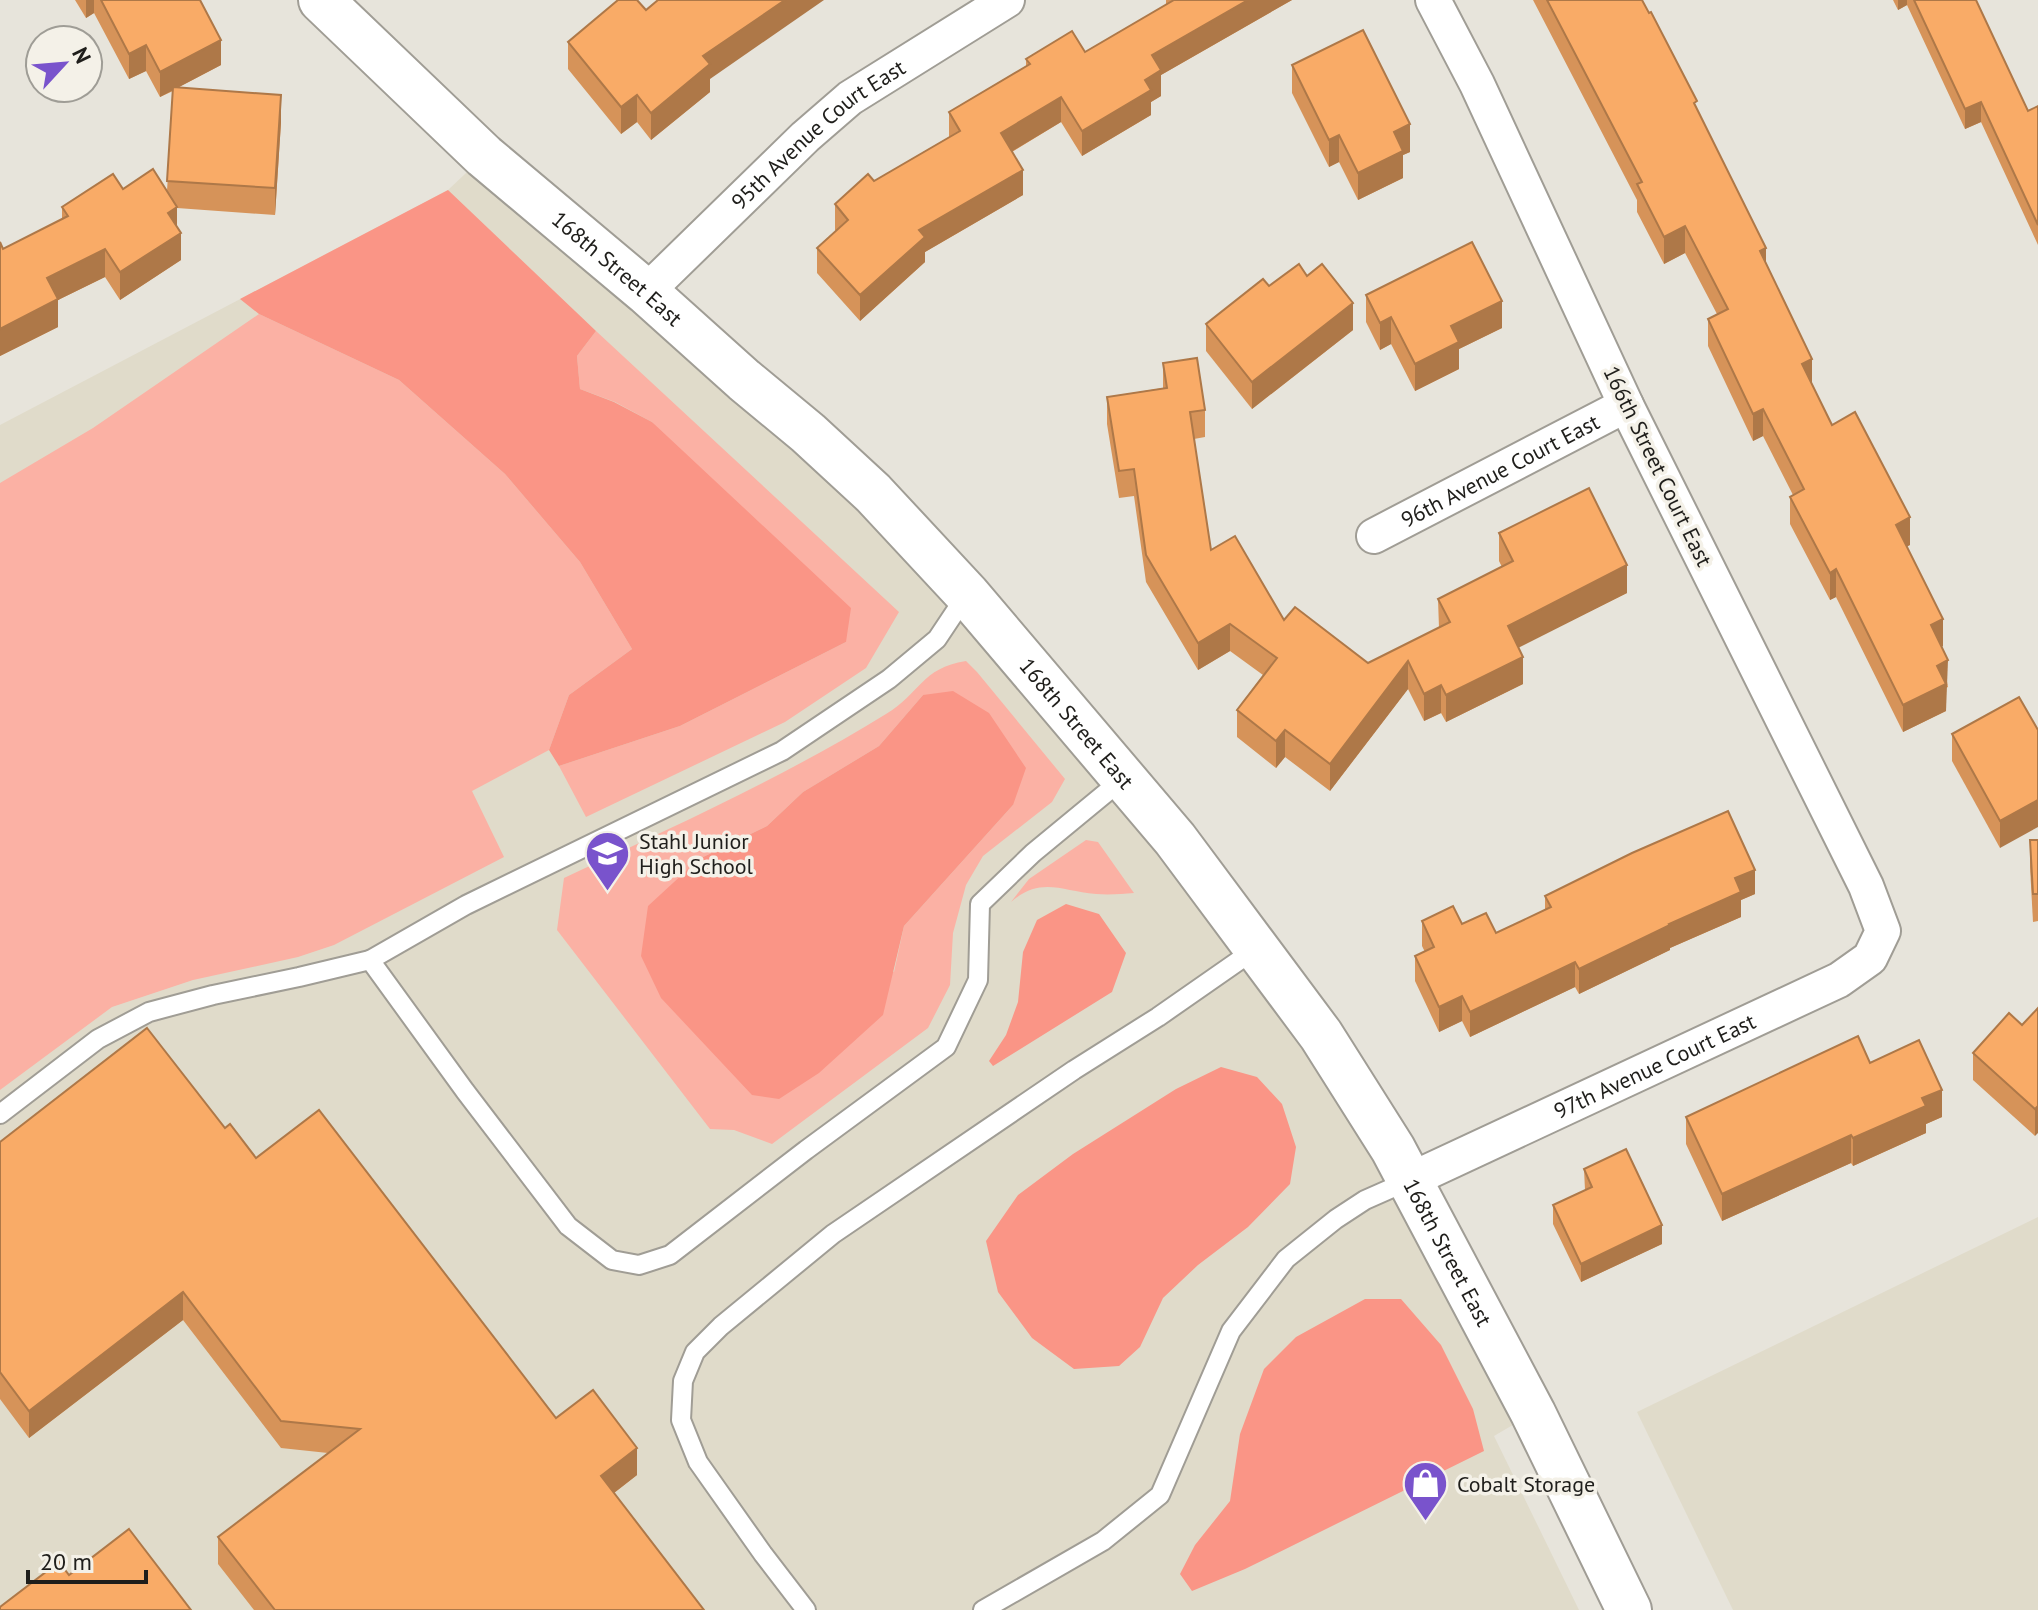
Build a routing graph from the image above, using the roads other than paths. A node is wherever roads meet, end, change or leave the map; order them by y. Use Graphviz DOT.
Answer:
graph roads {
  1 [pos="321,0"];
  2 [pos="1007,0"];
  3 [pos="1433,0"];
  4 [pos="646,292"];
  5 [pos="1626,405"];
  6 [pos="1374,536"];
  7 [pos="967,594"];
  8 [pos="1124,778"];
  9 [pos="1883,931"];
  10 [pos="1257,948"];
  11 [pos="370,960"];
  12 [pos="0,1114"];
  13 [pos="1408,1181"];
  14 [pos="806,1610"];
  15 [pos="983,1610"];
  16 [pos="1629,1610"];
  1 -- 4 [label="street, 168th Street East"];
  2 -- 4 [label="street, 95th Avenue Court East"];
  3 -- 5 [label="street, 166th Street Court East"];
  4 -- 7 [label="street, 168th Street East"];
  5 -- 6 [label="street, 96th Avenue Court East"];
  5 -- 9 [label="street, 166th Street Court East"];
  7 -- 8 [label="street, 168th Street East"];
  7 -- 11 [label="lane"];
  8 -- 10 [label="street, 168th Street East"];
  8 -- 11 [label="lane"];
  9 -- 13 [label="street, 97th Avenue Court East"];
  10 -- 13 [label="street, 168th Street East"];
  10 -- 14 [label="lane"];
  11 -- 12 [label="lane"];
  13 -- 15 [label="lane"];
  13 -- 16 [label="street, 168th Street East"];
}
